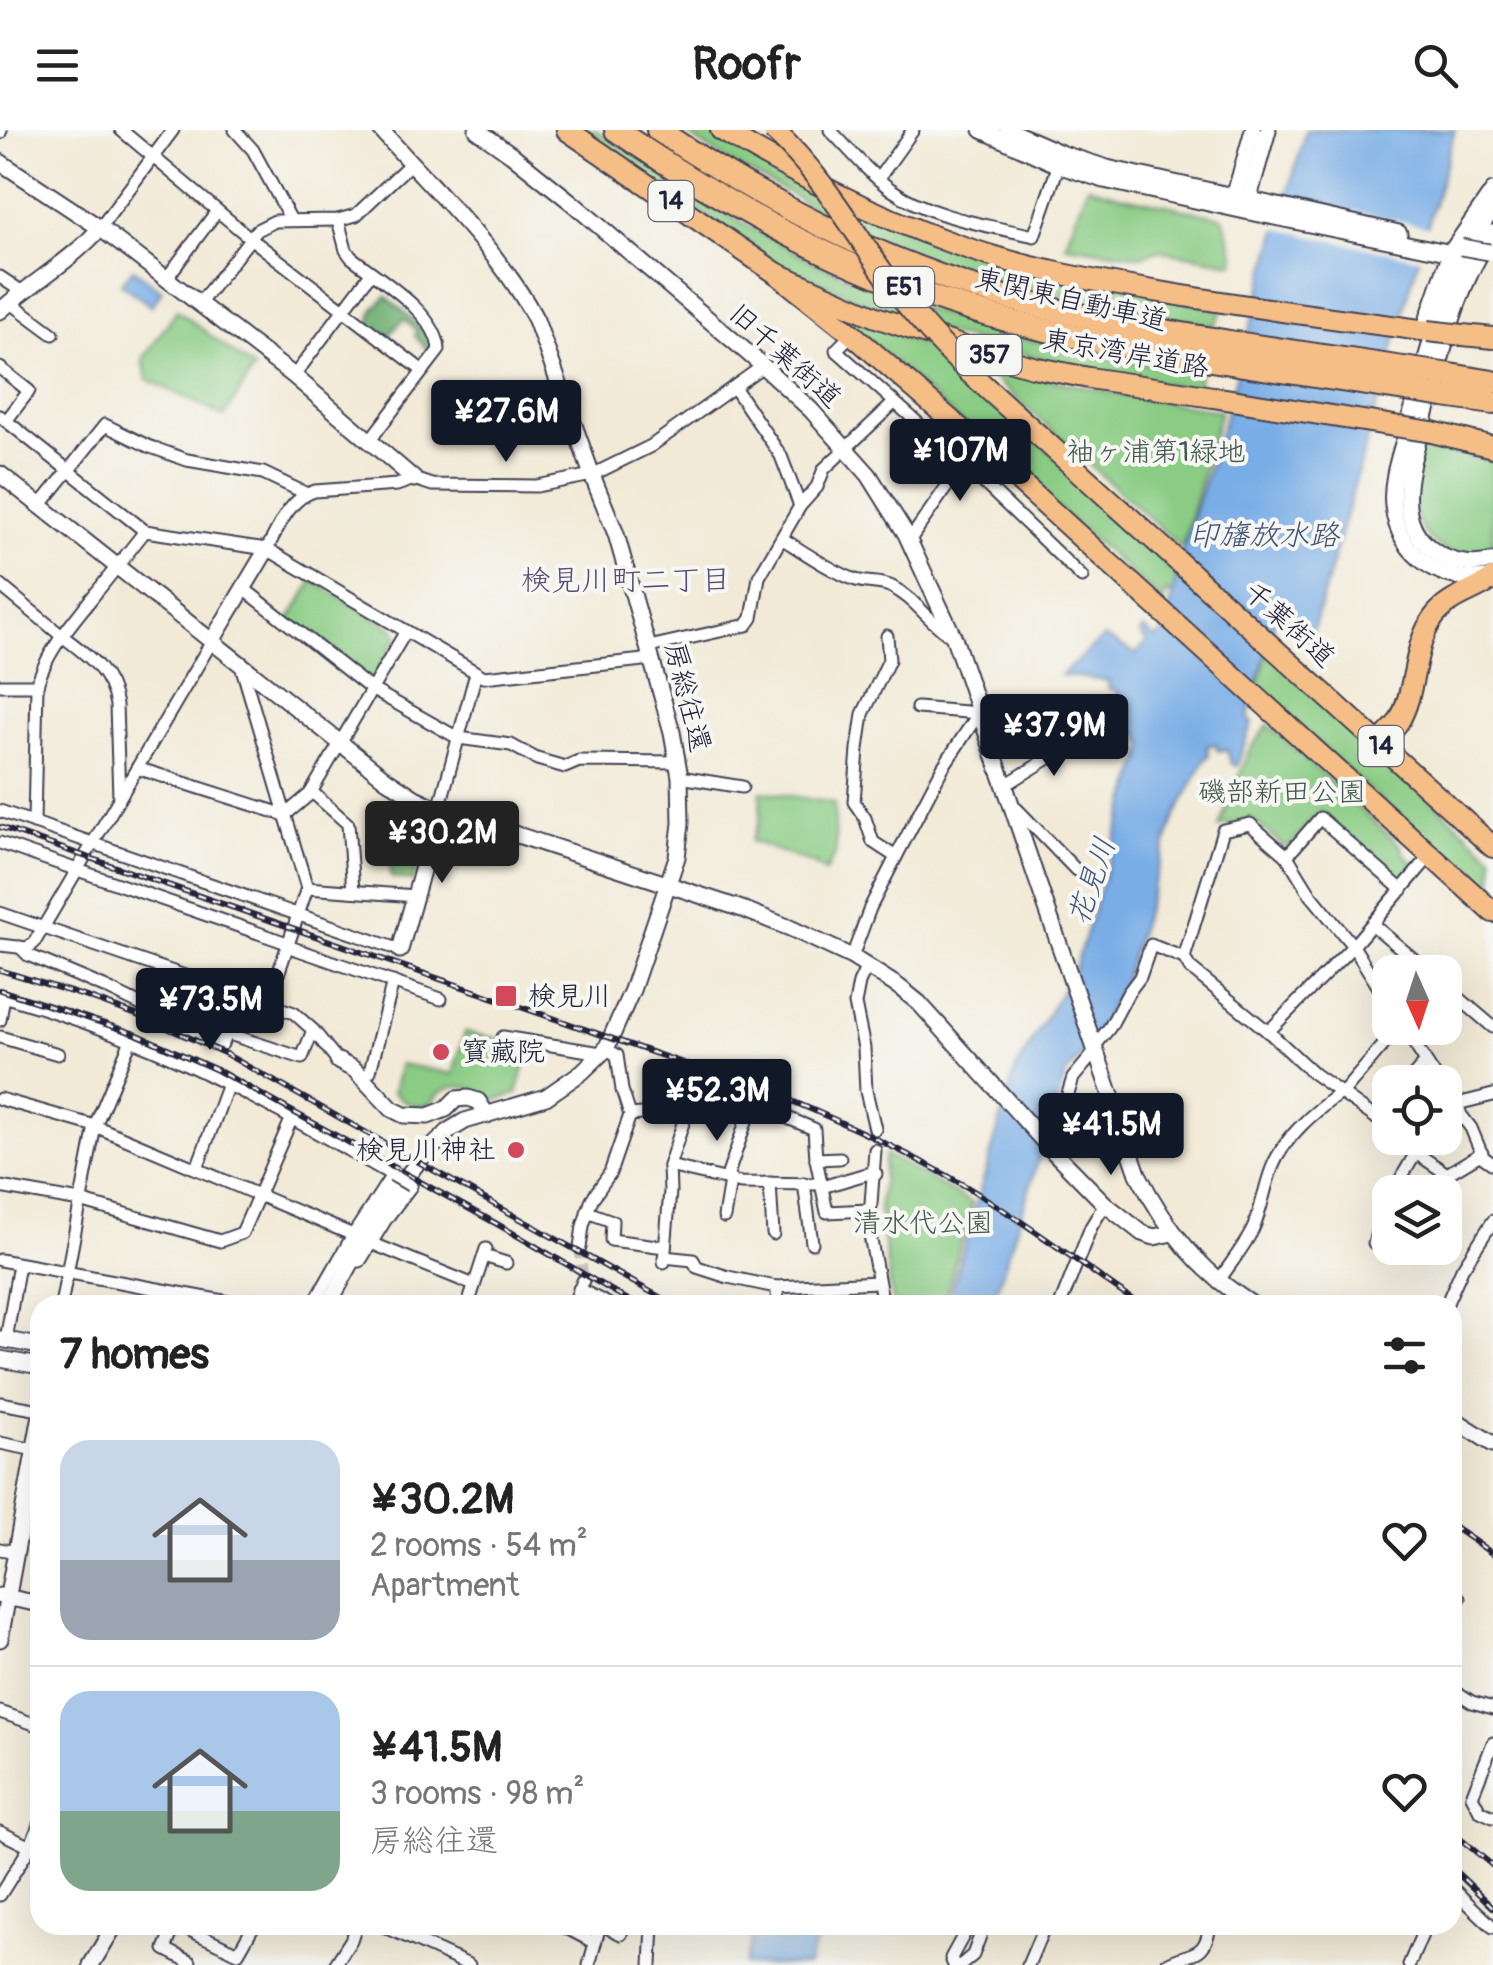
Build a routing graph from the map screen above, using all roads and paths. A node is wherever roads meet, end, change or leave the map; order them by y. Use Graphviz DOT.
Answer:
graph roads {
  1 [pos="120,130"];
  2 [pos="173,130"];
  3 [pos="235,130"];
  4 [pos="381,130"];
  5 [pos="477,130"];
  6 [pos="567,130"];
  7 [pos="616,130"];
  8 [pos="658,130"];
  9 [pos="721,130"];
  10 [pos="773,130"];
  11 [pos="830,130"];
  12 [pos="982,130"];
  13 [pos="1008,130"];
  14 [pos="1254,130"];
  15 [pos="1268,130"];
  16 [pos="909,132"];
  17 [pos="152,157"];
  18 [pos="1060,160"];
  19 [pos="0,162"];
  20 [pos="410,164"];
  21 [pos="878,180"];
  22 [pos="1493,190"];
  23 [pos="1239,204"];
  24 [pos="1493,209"];
  25 [pos="217,211"];
  26 [pos="291,220"];
  27 [pos="338,220"];
  28 [pos="100,228"];
  29 [pos="1493,233"];
  30 [pos="250,238"];
  31 [pos="1456,249"];
  32 [pos="1490,256"];
  33 [pos="776,272"];
  34 [pos="371,273"];
  35 [pos="0,277"];
  36 [pos="166,279"];
  37 [pos="10,301"];
  38 [pos="199,304"];
  39 [pos="344,310"];
  40 [pos="1423,331"];
  41 [pos="52,334"];
  42 [pos="852,334"];
  43 [pos="1493,338"];
  44 [pos="1226,352"];
  45 [pos="764,366"];
  46 [pos="0,368"];
  47 [pos="423,371"];
  48 [pos="294,376"];
  49 [pos="1490,380"];
  50 [pos="1447,386"];
  51 [pos="734,387"];
  52 [pos="894,403"];
  53 [pos="1493,403"];
  54 [pos="3,418"];
  55 [pos="370,440"];
  56 [pos="976,443"];
  57 [pos="846,446"];
  58 [pos="1493,446"];
  59 [pos="963,463"];
  60 [pos="68,470"];
  61 [pos="0,474"];
  62 [pos="592,475"];
  63 [pos="414,478"];
  64 [pos="305,493"];
  65 [pos="40,506"];
  66 [pos="800,506"];
  67 [pos="145,531"];
  68 [pos="783,539"];
  69 [pos="909,541"];
  70 [pos="266,549"];
  71 [pos="1493,561"];
  72 [pos="117,567"];
  73 [pos="1082,577"];
  74 [pos="1493,578"];
  75 [pos="0,585"];
  76 [pos="243,588"];
  77 [pos="406,631"];
  78 [pos="62,636"];
  79 [pos="887,636"];
  80 [pos="954,638"];
  81 [pos="212,641"];
  82 [pos="651,653"];
  83 [pos="241,665"];
  84 [pos="476,673"];
  85 [pos="0,685"];
  86 [pos="37,685"];
  87 [pos="371,690"];
  88 [pos="917,708"];
  89 [pos="979,714"];
  90 [pos="458,738"];
  91 [pos="340,742"];
  92 [pos="1378,744"];
  93 [pos="1093,746"];
  94 [pos="137,768"];
  95 [pos="679,770"];
  96 [pos="742,786"];
  97 [pos="312,792"];
  98 [pos="1006,794"];
  99 [pos="119,797"];
  100 [pos="438,809"];
  101 [pos="0,811"];
  102 [pos="285,815"];
  103 [pos="34,823"];
  104 [pos="93,842"];
  105 [pos="0,843"];
  106 [pos="1493,847"];
  107 [pos="1287,856"];
  108 [pos="1430,856"];
  109 [pos="896,857"];
  110 [pos="77,870"];
  111 [pos="1076,870"];
  112 [pos="668,886"];
  113 [pos="307,888"];
  114 [pos="1402,890"];
  115 [pos="353,891"];
  116 [pos="416,896"];
  117 [pos="1493,912"];
  118 [pos="298,913"];
  119 [pos="0,914"];
  120 [pos="1372,924"];
  121 [pos="42,928"];
  122 [pos="287,944"];
  123 [pos="0,945"];
  124 [pos="1353,946"];
  125 [pos="20,947"];
  126 [pos="400,950"];
  127 [pos="1409,955"];
  128 [pos="852,957"];
  129 [pos="1184,958"];
  130 [pos="867,966"];
  131 [pos="1372,977"];
  132 [pos="392,982"];
  133 [pos="274,987"];
  134 [pos="240,994"];
  135 [pos="2,996"];
  136 [pos="442,998"];
  137 [pos="1462,1001"];
  138 [pos="268,1004"];
  139 [pos="294,1014"];
  140 [pos="0,1020"];
  141 [pos="1493,1028"];
  142 [pos="313,1030"];
  143 [pos="1268,1032"];
  144 [pos="226,1033"];
  145 [pos="0,1037"];
  146 [pos="503,1037"];
  147 [pos="131,1040"];
  148 [pos="1386,1045"];
  149 [pos="1413,1045"];
  150 [pos="1094,1048"];
  151 [pos="604,1051"];
  152 [pos="58,1054"];
  153 [pos="338,1061"];
  154 [pos="1426,1063"];
  155 [pos="370,1071"];
  156 [pos="228,1084"];
  157 [pos="1341,1094"];
  158 [pos="1493,1095"];
  159 [pos="0,1099"];
  160 [pos="1462,1103"];
  161 [pos="689,1105"];
  162 [pos="750,1110"];
  163 [pos="487,1115"];
  164 [pos="630,1115"];
  165 [pos="1372,1116"];
  166 [pos="1462,1116"];
  167 [pos="291,1120"];
  168 [pos="95,1126"];
  169 [pos="875,1128"];
  170 [pos="1049,1147"];
  171 [pos="874,1150"];
  172 [pos="1482,1153"];
  173 [pos="1422,1155"];
  174 [pos="840,1158"];
  175 [pos="816,1160"];
  176 [pos="1493,1164"];
  177 [pos="669,1166"];
  178 [pos="197,1168"];
  179 [pos="392,1174"];
  180 [pos="876,1174"];
  181 [pos="730,1181"];
  182 [pos="770,1183"];
  183 [pos="804,1184"];
  184 [pos="821,1185"];
  185 [pos="0,1186"];
  186 [pos="258,1194"];
  187 [pos="80,1201"];
  188 [pos="1105,1204"];
  189 [pos="869,1210"];
  190 [pos="587,1212"];
  191 [pos="724,1217"];
  192 [pos="1493,1221"];
  193 [pos="1172,1233"];
  194 [pos="774,1234"];
  195 [pos="353,1235"];
  196 [pos="371,1243"];
  197 [pos="812,1243"];
  198 [pos="580,1248"];
  199 [pos="664,1256"];
  200 [pos="0,1260"];
  201 [pos="506,1263"];
  202 [pos="20,1264"];
  203 [pos="67,1272"];
  204 [pos="878,1282"];
  205 [pos="1218,1282"];
  206 [pos="474,1285"];
  207 [pos="776,1287"];
  208 [pos="63,1295"];
  209 [pos="191,1295"];
  210 [pos="320,1295"];
  211 [pos="336,1295"];
  212 [pos="337,1295"];
  213 [pos="471,1295"];
  214 [pos="578,1295"];
  215 [pos="596,1295"];
  216 [pos="777,1295"];
  217 [pos="881,1295"];
  218 [pos="1064,1295"];
  219 [pos="1238,1295"];
  220 [pos="1450,1295"];
  221 [pos="3,1340"];
  222 [pos="30,1344"];
  223 [pos="0,1359"];
  224 [pos="30,1364"];
  225 [pos="0,1403"];
  226 [pos="30,1408"];
  227 [pos="1462,1424"];
  228 [pos="0,1443"];
  229 [pos="1493,1444"];
  230 [pos="30,1449"];
  231 [pos="30,1474"];
  232 [pos="8,1550"];
  233 [pos="4,1597"];
  234 [pos="30,1602"];
  235 [pos="0,1639"];
  236 [pos="1462,1696"];
  237 [pos="1493,1708"];
  238 [pos="0,1712"];
  239 [pos="30,1722"];
  240 [pos="1493,1743"];
  241 [pos="1493,1817"];
  242 [pos="0,1832"];
  243 [pos="30,1847"];
  244 [pos="30,1856"];
  245 [pos="0,1894"];
  246 [pos="1462,1898"];
  247 [pos="1493,1927"];
  248 [pos="109,1935"];
  249 [pos="172,1935"];
  250 [pos="199,1935"];
  251 [pos="248,1935"];
  252 [pos="352,1935"];
  253 [pos="403,1935"];
  254 [pos="581,1935"];
  255 [pos="597,1935"];
  256 [pos="652,1935"];
  257 [pos="966,1935"];
  258 [pos="980,1935"];
  259 [pos="1041,1935"];
  260 [pos="1208,1935"];
  261 [pos="1422,1935"];
  262 [pos="595,1942"];
  263 [pos="953,1963"];
  264 [pos="339,1964"];
  265 [pos="91,1965"];
  266 [pos="188,1965"];
  267 [pos="469,1965"];
  268 [pos="589,1965"];
  269 [pos="650,1965"];
  270 [pos="1028,1965"];
  271 [pos="1166,1965"];
  272 [pos="1409,1965"];
  1 -- 17 [label="street"];
  2 -- 17 [label="street"];
  3 -- 26 [label="street"];
  4 -- 20 [label="street, 房総往還"];
  5 -- 45 [label="street, 旧千葉街道"];
  6 -- 33 [label="highway, 東京湾岸道路 / 14"];
  7 -- 44 [label="highway, 東関東自動車道 / E51"];
  8 -- 44 [label="highway, 東関東自動車道 / E51"];
  9 -- 40 [label="highway"];
  10 -- 92 [label="highway, 千葉街道 / 14, bridge"];
  11 -- 21 [label="street"];
  12 -- 18 [label="street"];
  13 -- 18 [label="street"];
  14 -- 23 [label="street"];
  15 -- 23 [label="street"];
  16 -- 21 [label="street"];
  17 -- 25 [label="street"];
  17 -- 28 [label="street"];
  18 -- 21 [label="street"];
  18 -- 23 [label="street"];
  19 -- 28 [label="street"];
  20 -- 27 [label="street"];
  20 -- 62 [label="street, 房総往還"];
  22 -- 31 [label="street"];
  23 -- 31 [label="street"];
  24 -- 74 [label="street"];
  25 -- 30 [label="street"];
  25 -- 36 [label="street"];
  26 -- 27 [label="street"];
  26 -- 30 [label="street"];
  27 -- 34 [label="street"];
  28 -- 36 [label="street"];
  28 -- 37 [label="street"];
  29 -- 71 [label="street"];
  30 -- 38 [label="street"];
  30 -- 39 [label="street"];
  31 -- 32 [label="street, bridge"];
  31 -- 40 [label="street"];
  33 -- 42 [label="highway, 14"];
  33 -- 58 [label="highway, 東京湾岸道路 / 357, bridge"];
  34 -- 39 [label="street"];
  34 -- 47 [label="street"];
  35 -- 37 [label="street"];
  36 -- 38 [label="street"];
  37 -- 41 [label="street"];
  38 -- 48 [label="street"];
  39 -- 47 [label="street"];
  39 -- 48 [label="street"];
  40 -- 43 [label="highway, bridge"];
  42 -- 52 [label="street"];
  42 -- 56 [label="highway, 14"];
  44 -- 50 [label="highway, 東関東自動車道 / E51, bridge"];
  45 -- 51 [label="street"];
  45 -- 57 [label="street, 旧千葉街道"];
  46 -- 54 [label="street"];
  47 -- 55 [label="street"];
  48 -- 55 [label="street"];
  49 -- 50 [label="highway, 東関東自動車道 / E51"];
  50 -- 53 [label="highway, 東関東自動車道 / E51"];
  51 -- 62 [label="street"];
  51 -- 66 [label="street"];
  52 -- 57 [label="street"];
  52 -- 59 [label="street"];
  54 -- 60 [label="street"];
  55 -- 63 [label="street"];
  56 -- 59 [label="street"];
  56 -- 108 [label="highway, 14"];
  57 -- 66 [label="street"];
  57 -- 69 [label="street, 旧千葉街道"];
  59 -- 69 [label="street"];
  59 -- 73 [label="street"];
  60 -- 64 [label="street"];
  60 -- 65 [label="street"];
  60 -- 67 [label="street"];
  61 -- 65 [label="street"];
  62 -- 63 [label="street"];
  62 -- 82 [label="street, 房総往還"];
  63 -- 64 [label="street"];
  64 -- 70 [label="street"];
  65 -- 72 [label="street"];
  66 -- 68 [label="street"];
  67 -- 70 [label="street"];
  67 -- 72 [label="street"];
  68 -- 80 [label="street"];
  68 -- 82 [label="street"];
  69 -- 80 [label="street, 旧千葉街道"];
  70 -- 76 [label="street"];
  70 -- 77 [label="street"];
  72 -- 78 [label="street"];
  72 -- 81 [label="street"];
  74 -- 92 [label="highway"];
  75 -- 78 [label="street"];
  76 -- 81 [label="street"];
  76 -- 87 [label="street"];
  77 -- 84 [label="street"];
  77 -- 87 [label="street"];
  78 -- 86 [label="street"];
  78 -- 99 [label="street"];
  79 -- 109 [label="street"];
  80 -- 89 [label="street, 旧千葉街道"];
  81 -- 83 [label="street"];
  81 -- 94 [label="street"];
  82 -- 84 [label="street"];
  82 -- 95 [label="street, 房総往還"];
  83 -- 91 [label="street"];
  83 -- 102 [label="street"];
  84 -- 90 [label="street"];
  85 -- 86 [label="street"];
  86 -- 103 [label="street"];
  87 -- 90 [label="street"];
  87 -- 91 [label="street"];
  88 -- 89 [label="street"];
  89 -- 98 [label="street, 旧千葉街道"];
  89 -- 109 [label="street"];
  90 -- 95 [label="street"];
  90 -- 100 [label="street"];
  91 -- 97 [label="street"];
  91 -- 100 [label="street"];
  92 -- 106 [label="highway, 千葉街道 / 14"];
  93 -- 98 [label="street"];
  94 -- 99 [label="street"];
  94 -- 102 [label="street"];
  95 -- 96 [label="street"];
  95 -- 112 [label="street, 房総往還"];
  97 -- 102 [label="street"];
  97 -- 115 [label="street"];
  98 -- 111 [label="street"];
  98 -- 150 [label="street, 旧千葉街道"];
  99 -- 104 [label="street"];
  100 -- 112 [label="street"];
  100 -- 116 [label="street"];
  101 -- 103 [label="street"];
  102 -- 113 [label="street"];
  103 -- 104 [label="street"];
  104 -- 110 [label="street"];
  104 -- 118 [label="street"];
  105 -- 110 [label="street"];
  107 -- 114 [label="street"];
  107 -- 124 [label="street"];
  107 -- 129 [label="street"];
  108 -- 114 [label="street"];
  108 -- 117 [label="highway, 14"];
  109 -- 128 [label="street"];
  110 -- 121 [label="street"];
  110 -- 122 [label="street"];
  112 -- 128 [label="street"];
  112 -- 151 [label="street, 房総往還"];
  113 -- 115 [label="street"];
  113 -- 118 [label="street"];
  114 -- 120 [label="street"];
  115 -- 116 [label="street"];
  116 -- 126 [label="street"];
  118 -- 122 [label="street"];
  118 -- 126 [label="street"];
  119 -- 121 [label="street"];
  120 -- 124 [label="street"];
  120 -- 127 [label="street"];
  121 -- 125 [label="street"];
  121 -- 134 [label="street"];
  122 -- 132 [label="street"];
  122 -- 133 [label="street"];
  123 -- 125 [label="street"];
  124 -- 131 [label="street"];
  124 -- 143 [label="street"];
  125 -- 144 [label="street"];
  128 -- 130 [label="street"];
  129 -- 143 [label="street"];
  129 -- 150 [label="street"];
  130 -- 169 [label="street"];
  130 -- 170 [label="street"];
  132 -- 136 [label="street"];
  132 -- 155 [label="street"];
  133 -- 138 [label="street"];
  133 -- 139 [label="street"];
  134 -- 138 [label="street"];
  134 -- 144 [label="street"];
  135 -- 140 [label="street"];
  135 -- 147 [label="street"];
  137 -- 141 [label="street"];
  138 -- 139 [label="street"];
  139 -- 142 [label="street"];
  142 -- 144 [label="street"];
  142 -- 153 [label="street"];
  143 -- 157 [label="street"];
  145 -- 152 [label="street"];
  146 -- 151 [label="street"];
  147 -- 156 [label="street"];
  147 -- 168 [label="street"];
  148 -- 157 [label="street"];
  149 -- 154 [label="street"];
  150 -- 170 [label="street"];
  150 -- 193 [label="street"];
  151 -- 163 [label="street"];
  151 -- 164 [label="street"];
  153 -- 163 [label="street"];
  156 -- 167 [label="street"];
  156 -- 178 [label="street"];
  157 -- 165 [label="street"];
  157 -- 205 [label="street"];
  158 -- 160 [label="street"];
  159 -- 168 [label="street"];
  161 -- 162 [label="street"];
  161 -- 164 [label="street"];
  161 -- 177 [label="street"];
  162 -- 175 [label="street"];
  162 -- 181 [label="street"];
  163 -- 211 [label="street"];
  164 -- 190 [label="street"];
  166 -- 172 [label="street"];
  167 -- 179 [label="street"];
  167 -- 186 [label="street"];
  168 -- 178 [label="street"];
  168 -- 187 [label="street"];
  170 -- 188 [label="street"];
  171 -- 180 [label="street"];
  172 -- 173 [label="street"];
  172 -- 176 [label="street"];
  174 -- 175 [label="street"];
  175 -- 184 [label="street"];
  177 -- 181 [label="street"];
  177 -- 199 [label="street"];
  178 -- 186 [label="street"];
  179 -- 195 [label="street"];
  179 -- 196 [label="street, bridge"];
  180 -- 184 [label="street"];
  180 -- 189 [label="street"];
  181 -- 182 [label="street"];
  181 -- 191 [label="street"];
  182 -- 183 [label="street"];
  182 -- 194 [label="street"];
  183 -- 184 [label="street"];
  183 -- 197 [label="street"];
  184 -- 189 [label="street"];
  185 -- 187 [label="street"];
  186 -- 187 [label="street"];
  186 -- 195 [label="street"];
  187 -- 203 [label="street"];
  188 -- 193 [label="street"];
  188 -- 218 [label="street"];
  189 -- 204 [label="street"];
  190 -- 198 [label="street"];
  190 -- 199 [label="street"];
  192 -- 220 [label="street"];
  193 -- 205 [label="street"];
  195 -- 210 [label="street"];
  196 -- 206 [label="street"];
  196 -- 212 [label="street"];
  199 -- 207 [label="street"];
  200 -- 202 [label="street"];
  201 -- 206 [label="street"];
  202 -- 203 [label="street"];
  202 -- 221 [label="street"];
  203 -- 208 [label="street"];
  203 -- 209 [label="street"];
  204 -- 207 [label="street"];
  204 -- 217 [label="street"];
  205 -- 219 [label="street"];
  206 -- 213 [label="street"];
  207 -- 216 [label="street"];
  214 -- 215 [label="street"];
  221 -- 222 [label="street"];
  223 -- 224 [label="street"];
  225 -- 226 [label="street"];
  227 -- 229 [label="street"];
  228 -- 230 [label="street"];
  231 -- 232 [label="street"];
  232 -- 233 [label="street"];
  233 -- 234 [label="street"];
  233 -- 235 [label="street"];
  236 -- 237 [label="street"];
  238 -- 239 [label="street"];
  240 -- 241 [label="street"];
  242 -- 243 [label="street"];
  244 -- 245 [label="street"];
  246 -- 247 [label="street"];
  248 -- 265 [label="street"];
  249 -- 266 [label="street"];
  250 -- 251 [label="street"];
  252 -- 264 [label="street"];
  253 -- 267 [label="street"];
  254 -- 262 [label="street"];
  255 -- 262 [label="street"];
  256 -- 269 [label="street"];
  257 -- 263 [label="street"];
  258 -- 263 [label="street"];
  259 -- 270 [label="street"];
  260 -- 271 [label="street"];
  261 -- 272 [label="street"];
  262 -- 268 [label="street"];
}
